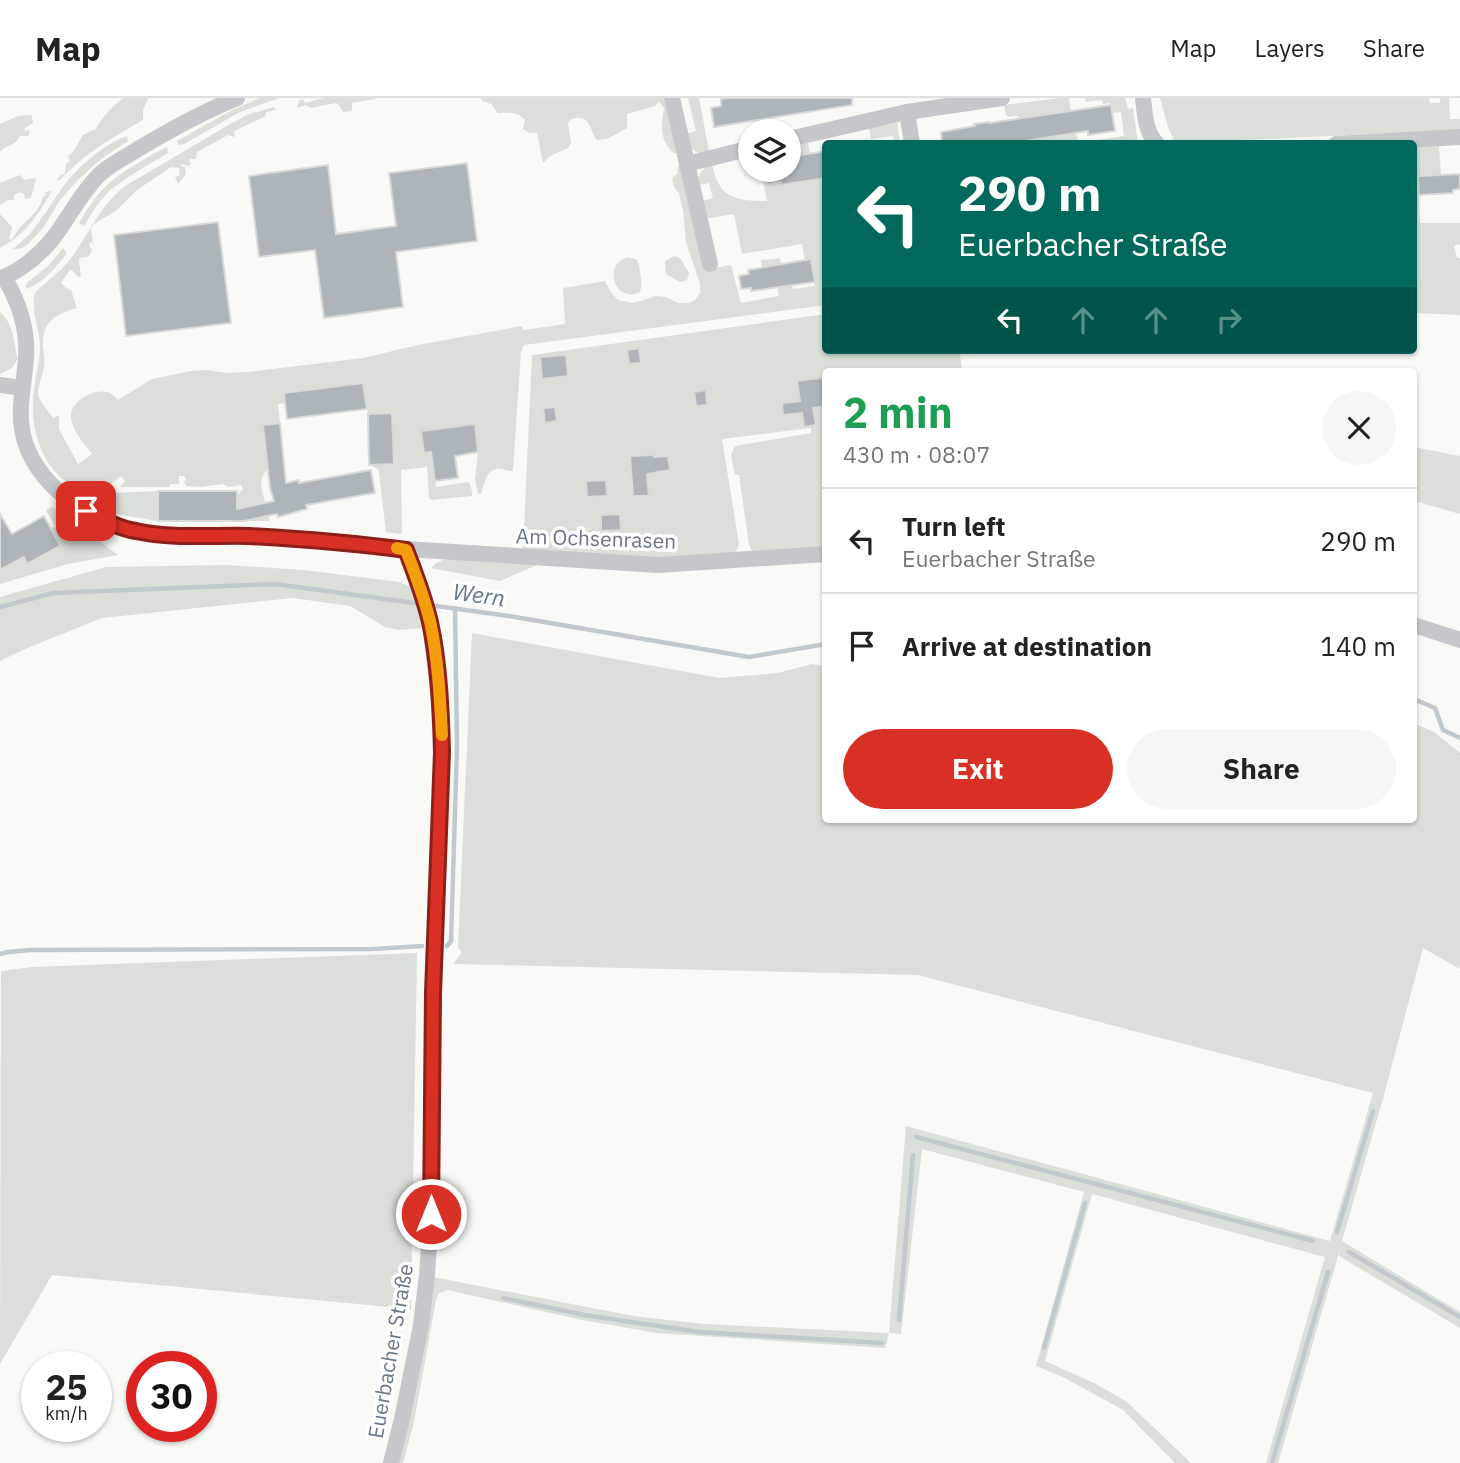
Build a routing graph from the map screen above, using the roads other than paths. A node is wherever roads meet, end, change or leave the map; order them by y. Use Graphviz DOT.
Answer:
graph roads {
  1 [pos="237,98"];
  2 [pos="672,98"];
  3 [pos="1002,98"];
  4 [pos="1143,98"];
  5 [pos="907,112"];
  6 [pos="801,136"];
  7 [pos="1460,137"];
  8 [pos="911,140"];
  9 [pos="1154,140"];
  10 [pos="1407,140"];
  11 [pos="738,151"];
  12 [pos="687,164"];
  13 [pos="710,264"];
  14 [pos="2,278"];
  15 [pos="0,385"];
  16 [pos="22,388"];
  17 [pos="406,550"];
  18 [pos="822,554"];
  19 [pos="1417,626"];
  20 [pos="1460,640"];
  21 [pos="391,1463"];
  1 -- 14 [label="street"];
  2 -- 12 [label="street"];
  3 -- 5 [label="street"];
  4 -- 9 [label="street"];
  5 -- 6 [label="street"];
  5 -- 8 [label="street"];
  7 -- 10 [label="street"];
  11 -- 12 [label="street"];
  12 -- 13 [label="street"];
  14 -- 16 [label="street"];
  15 -- 16 [label="street"];
  16 -- 17 [label="street"];
  17 -- 18 [label="street, Am Ochsenrasen"];
  17 -- 21 [label="street, Euerbacher Straße"];
  19 -- 20 [label="street"];
}
